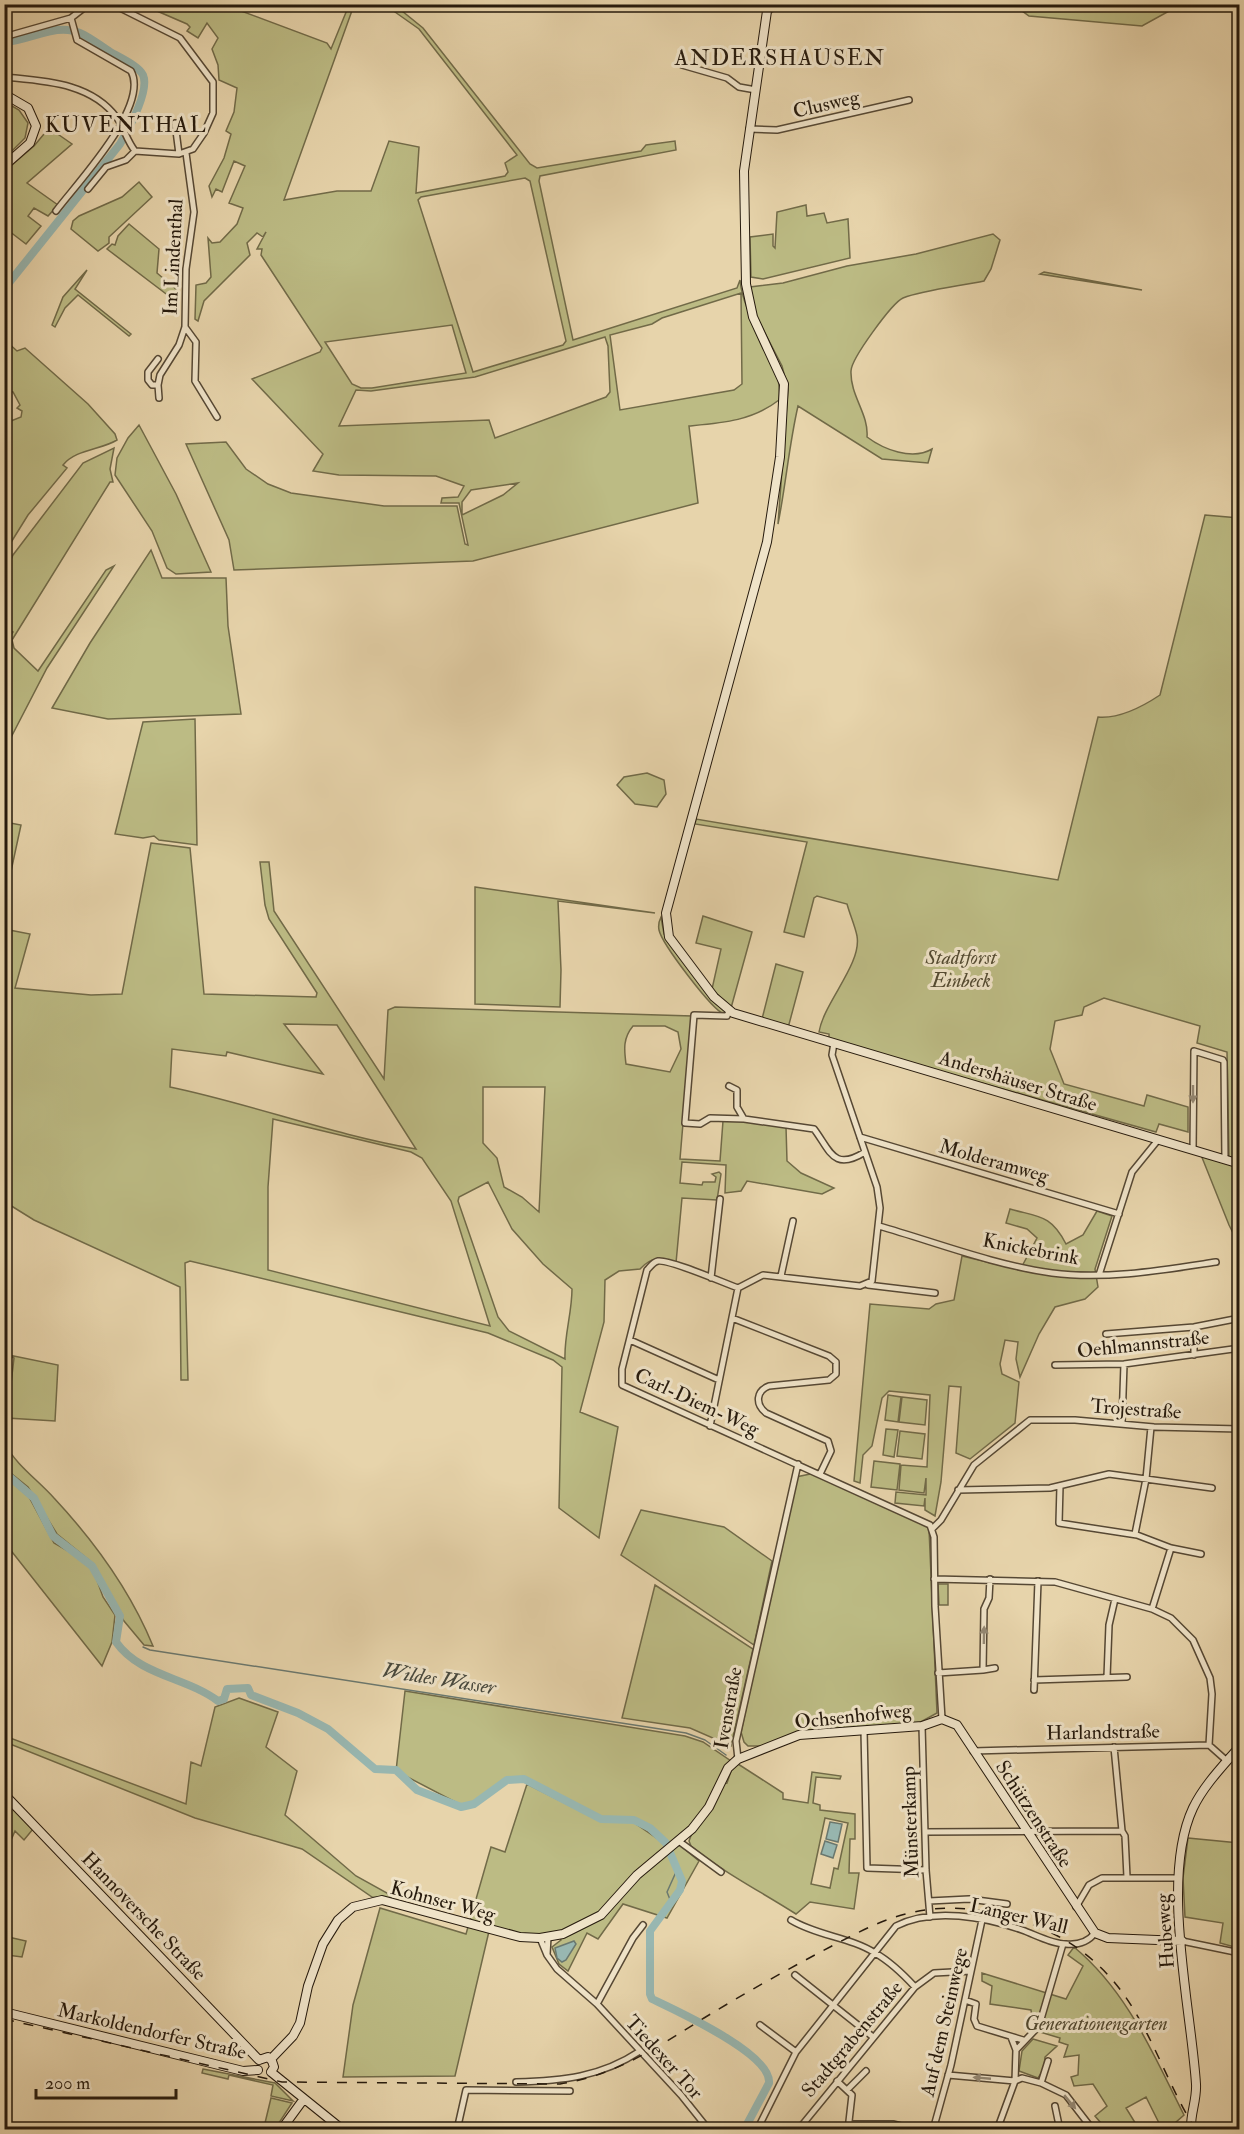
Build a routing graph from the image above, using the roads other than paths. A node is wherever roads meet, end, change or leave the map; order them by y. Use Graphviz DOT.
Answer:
graph roads {
  1 [pos="89,4"];
  2 [pos="112,4"];
  3 [pos="780,4"];
  4 [pos="769,7"];
  5 [pos="71,18"];
  6 [pos="11,35"];
  7 [pos="682,65"];
  8 [pos="4,77"];
  9 [pos="756,90"];
  10 [pos="4,94"];
  11 [pos="909,100"];
  12 [pos="175,123"];
  13 [pos="121,126"];
  14 [pos="749,129"];
  15 [pos="135,151"];
  16 [pos="186,153"];
  17 [pos="179,154"];
  18 [pos="4,166"];
  19 [pos="88,189"];
  20 [pos="56,211"];
  21 [pos="185,327"];
  22 [pos="158,359"];
  23 [pos="158,385"];
  24 [pos="159,398"];
  25 [pos="217,417"];
  26 [pos="729,1011"];
  27 [pos="834,1043"];
  28 [pos="729,1086"];
  29 [pos="744,1119"];
  30 [pos="860,1137"];
  31 [pos="1158,1140"];
  32 [pos="1193,1150"];
  33 [pos="865,1152"];
  34 [pos="1225,1160"];
  35 [pos="1239,1164"];
  36 [pos="720,1199"];
  37 [pos="1119,1214"];
  38 [pos="793,1221"];
  39 [pos="879,1226"];
  40 [pos="1216,1262"];
  41 [pos="1099,1275"];
  42 [pos="781,1276"];
  43 [pos="711,1278"];
  44 [pos="870,1283"];
  45 [pos="738,1288"];
  46 [pos="935,1293"];
  47 [pos="732,1318"];
  48 [pos="1239,1318"];
  49 [pos="1194,1327"];
  50 [pos="1106,1334"];
  51 [pos="630,1341"];
  52 [pos="1233,1349"];
  53 [pos="1194,1355"];
  54 [pos="1124,1364"];
  55 [pos="1055,1365"];
  56 [pos="719,1380"];
  57 [pos="1122,1422"];
  58 [pos="710,1425"];
  59 [pos="1151,1426"];
  60 [pos="1239,1429"];
  61 [pos="798,1464"];
  62 [pos="820,1474"];
  63 [pos="1146,1479"];
  64 [pos="1060,1486"];
  65 [pos="1212,1488"];
  66 [pos="958,1490"];
  67 [pos="932,1529"];
  68 [pos="1135,1534"];
  69 [pos="1172,1548"];
  70 [pos="1201,1554"];
  71 [pos="933,1579"];
  72 [pos="990,1579"];
  73 [pos="1038,1581"];
  74 [pos="1114,1599"];
  75 [pos="1152,1610"];
  76 [pos="995,1668"];
  77 [pos="983,1670"];
  78 [pos="938,1673"];
  79 [pos="1107,1677"];
  80 [pos="1127,1677"];
  81 [pos="1034,1680"];
  82 [pos="1034,1690"];
  83 [pos="940,1719"];
  84 [pos="922,1726"];
  85 [pos="864,1730"];
  86 [pos="1209,1745"];
  87 [pos="1239,1746"];
  88 [pos="1114,1747"];
  89 [pos="973,1751"];
  90 [pos="738,1759"];
  91 [pos="1227,1761"];
  92 [pos="4,1794"];
  93 [pos="1026,1831"];
  94 [pos="1122,1831"];
  95 [pos="925,1832"];
  96 [pos="676,1844"];
  97 [pos="926,1870"];
  98 [pos="721,1872"];
  99 [pos="1127,1877"];
  100 [pos="1178,1878"];
  101 [pos="929,1901"];
  102 [pos="1006,1904"];
  103 [pos="1076,1907"];
  104 [pos="930,1917"];
  105 [pos="791,1920"];
  106 [pos="982,1920"];
  107 [pos="643,1925"];
  108 [pos="1095,1933"];
  109 [pos="544,1938"];
  110 [pos="1182,1941"];
  111 [pos="1063,1944"];
  112 [pos="874,1952"];
  113 [pos="1239,1953"];
  114 [pos="971,1971"];
  115 [pos="795,1975"];
  116 [pos="915,1987"];
  117 [pos="965,2000"];
  118 [pos="597,2004"];
  119 [pos="835,2005"];
  120 [pos="4,2012"];
  121 [pos="760,2025"];
  122 [pos="873,2037"];
  123 [pos="1011,2037"];
  124 [pos="1023,2040"];
  125 [pos="1016,2050"];
  126 [pos="640,2051"];
  127 [pos="796,2052"];
  128 [pos="271,2059"];
  129 [pos="259,2060"];
  130 [pos="1048,2061"];
  131 [pos="258,2070"];
  132 [pos="866,2071"];
  133 [pos="271,2072"];
  134 [pos="948,2076"];
  135 [pos="837,2081"];
  136 [pos="1015,2081"];
  137 [pos="516,2082"];
  138 [pos="1041,2084"];
  139 [pos="847,2090"];
  140 [pos="570,2091"];
  141 [pos="303,2100"];
  142 [pos="1055,2106"];
  143 [pos="1239,2125"];
  144 [pos="848,2127"];
  145 [pos="706,2129"];
  146 [pos="281,2130"];
  147 [pos="343,2130"];
  148 [pos="458,2130"];
  149 [pos="757,2130"];
  150 [pos="798,2130"];
  151 [pos="917,2130"];
  152 [pos="933,2130"];
  153 [pos="997,2130"];
  154 [pos="1060,2130"];
  155 [pos="1093,2130"];
  156 [pos="1192,2130"];
  1 -- 5 [label="street"];
  2 -- 16 [label="street"];
  3 -- 4 [label="street"];
  4 -- 9 [label="street"];
  5 -- 6 [label="street"];
  5 -- 13 [label="street"];
  7 -- 9 [label="street"];
  8 -- 13 [label="street"];
  9 -- 14 [label="street"];
  10 -- 18 [label="street"];
  11 -- 14 [label="street, Clusweg"];
  12 -- 17 [label="street"];
  13 -- 15 [label="street"];
  13 -- 20 [label="street"];
  14 -- 26 [label="street"];
  15 -- 17 [label="street"];
  15 -- 19 [label="street"];
  16 -- 17 [label="street"];
  16 -- 21 [label="street, Im Lindenthal"];
  21 -- 23 [label="street"];
  21 -- 25 [label="street"];
  22 -- 23 [label="street"];
  23 -- 24 [label="street"];
  26 -- 27 [label="street, Andershäuser Straße"];
  26 -- 29 [label="street"];
  27 -- 30 [label="street"];
  27 -- 31 [label="street, Andershäuser Straße"];
  28 -- 29 [label="street"];
  29 -- 33 [label="street"];
  30 -- 33 [label="street"];
  30 -- 37 [label="street, Molderamweg"];
  31 -- 32 [label="street, Andershäuser Straße"];
  31 -- 37 [label="street"];
  32 -- 34 [label="street, Andershäuser Straße"];
  34 -- 32 [label="street, one-way"];
  33 -- 39 [label="street"];
  34 -- 35 [label="street, Andershäuser Straße"];
  36 -- 43 [label="street"];
  37 -- 41 [label="street"];
  38 -- 42 [label="street"];
  39 -- 41 [label="street, Knickebrink"];
  39 -- 44 [label="street"];
  40 -- 41 [label="street, Knickebrink"];
  42 -- 44 [label="street"];
  42 -- 45 [label="street"];
  43 -- 45 [label="street, Carl-Diem-Weg"];
  43 -- 51 [label="street, Carl-Diem-Weg"];
  44 -- 46 [label="street"];
  45 -- 47 [label="street"];
  47 -- 56 [label="street"];
  47 -- 62 [label="street"];
  48 -- 49 [label="street"];
  49 -- 50 [label="street"];
  49 -- 53 [label="street"];
  51 -- 56 [label="street"];
  51 -- 58 [label="street, Carl-Diem-Weg"];
  52 -- 53 [label="street, Oehlmannstraße"];
  53 -- 54 [label="street, Oehlmannstraße"];
  54 -- 55 [label="street, Oehlmannstraße"];
  54 -- 57 [label="street"];
  56 -- 58 [label="street"];
  57 -- 59 [label="street, Trojestraße"];
  57 -- 66 [label="street, Trojestraße"];
  58 -- 61 [label="street, Carl-Diem-Weg"];
  59 -- 60 [label="street, Trojestraße"];
  59 -- 63 [label="street"];
  61 -- 62 [label="street, Carl-Diem-Weg"];
  61 -- 90 [label="street, Ivenstraße"];
  62 -- 67 [label="street, Carl-Diem-Weg"];
  63 -- 64 [label="street"];
  63 -- 65 [label="street"];
  63 -- 68 [label="street"];
  64 -- 66 [label="street"];
  64 -- 68 [label="street"];
  66 -- 67 [label="street"];
  67 -- 71 [label="street"];
  68 -- 69 [label="street"];
  69 -- 70 [label="street"];
  69 -- 75 [label="street"];
  71 -- 72 [label="street"];
  71 -- 78 [label="street"];
  72 -- 73 [label="street"];
  77 -- 72 [label="street, one-way"];
  73 -- 74 [label="street"];
  73 -- 81 [label="street"];
  74 -- 75 [label="street"];
  74 -- 79 [label="street"];
  75 -- 86 [label="street"];
  76 -- 77 [label="street"];
  77 -- 78 [label="street"];
  78 -- 83 [label="street"];
  79 -- 80 [label="street"];
  79 -- 81 [label="street"];
  81 -- 82 [label="street"];
  83 -- 84 [label="street, Ochsenhofweg"];
  83 -- 89 [label="street, Schützenstraße"];
  84 -- 85 [label="street, Ochsenhofweg"];
  84 -- 95 [label="street, Münsterkamp"];
  85 -- 90 [label="street, Ochsenhofweg"];
  85 -- 97 [label="street"];
  86 -- 88 [label="street, Harlandstraße"];
  86 -- 91 [label="street"];
  87 -- 91 [label="street, Hubeweg"];
  88 -- 89 [label="street, Harlandstraße"];
  88 -- 94 [label="street"];
  89 -- 93 [label="street, Schützenstraße"];
  90 -- 96 [label="street, Ivenstraße"];
  91 -- 100 [label="street, Hubeweg"];
  92 -- 129 [label="street, Hannoversche Straße"];
  93 -- 94 [label="street"];
  93 -- 95 [label="street"];
  93 -- 103 [label="street, Schützenstraße"];
  94 -- 99 [label="street"];
  95 -- 97 [label="street, Münsterkamp"];
  96 -- 98 [label="street"];
  96 -- 109 [label="street, Ivenstraße"];
  97 -- 101 [label="street, Münsterkamp"];
  99 -- 100 [label="street"];
  99 -- 103 [label="street"];
  100 -- 110 [label="street, Hubeweg"];
  101 -- 102 [label="street"];
  101 -- 104 [label="street, Münsterkamp"];
  103 -- 108 [label="street, Schützenstraße"];
  104 -- 106 [label="street, Langer Wall"];
  104 -- 112 [label="street, Langer Wall"];
  105 -- 112 [label="street"];
  106 -- 111 [label="street, Langer Wall"];
  106 -- 114 [label="street, Auf dem Steinwege"];
  107 -- 118 [label="street"];
  108 -- 110 [label="street"];
  108 -- 111 [label="street, Langer Wall"];
  109 -- 118 [label="street"];
  109 -- 128 [label="street, Kohnser Weg"];
  110 -- 113 [label="street"];
  110 -- 156 [label="street, Hubeweg"];
  111 -- 124 [label="street"];
  112 -- 116 [label="street"];
  112 -- 119 [label="street, Langer Wall"];
  114 -- 116 [label="street, Stadtgrabenstraße"];
  114 -- 117 [label="street, Auf dem Steinwege"];
  115 -- 119 [label="street"];
  116 -- 122 [label="street, Stadtgrabenstraße"];
  117 -- 123 [label="street"];
  117 -- 134 [label="street, Auf dem Steinwege"];
  118 -- 126 [label="street, Tiedexer Tor"];
  119 -- 122 [label="street"];
  119 -- 127 [label="street, Langer Wall"];
  120 -- 131 [label="street, Markoldendorfer Straße"];
  121 -- 127 [label="street"];
  122 -- 135 [label="street, Stadtgrabenstraße"];
  123 -- 124 [label="street"];
  123 -- 125 [label="street"];
  124 -- 125 [label="street"];
  125 -- 136 [label="street"];
  126 -- 137 [label="street"];
  126 -- 145 [label="street, Tiedexer Tor"];
  127 -- 149 [label="street, Langer Wall"];
  128 -- 129 [label="street"];
  128 -- 133 [label="street"];
  129 -- 131 [label="street"];
  130 -- 138 [label="street"];
  131 -- 133 [label="street"];
  132 -- 139 [label="street"];
  133 -- 141 [label="street"];
  136 -- 134 [label="street, one-way"];
  134 -- 152 [label="street, Auf dem Steinwege"];
  135 -- 139 [label="street"];
  135 -- 150 [label="street, Stadtgrabenstraße"];
  136 -- 138 [label="street"];
  136 -- 153 [label="street"];
  138 -- 155 [label="street, one-way"];
  139 -- 144 [label="street"];
  140 -- 148 [label="street"];
  141 -- 146 [label="street"];
  141 -- 147 [label="street"];
  142 -- 154 [label="street"];
  143 -- 156 [label="street"];
  144 -- 151 [label="street"];
}
